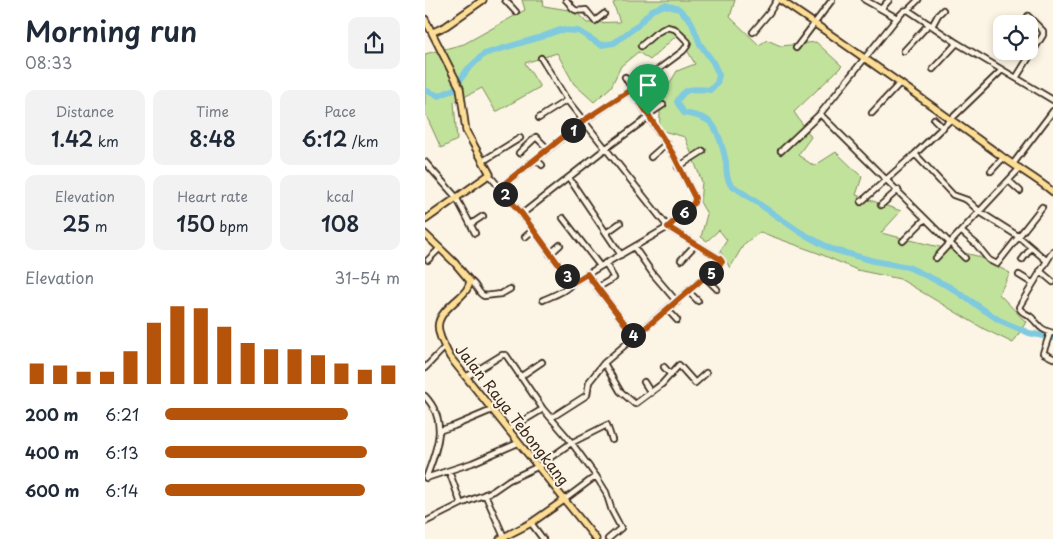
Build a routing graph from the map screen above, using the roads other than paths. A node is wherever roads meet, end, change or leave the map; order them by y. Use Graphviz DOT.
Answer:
graph roads {
  1 [pos="483,0"];
  2 [pos="505,0"];
  3 [pos="566,0"];
  4 [pos="778,0"];
  5 [pos="832,0"];
  6 [pos="866,0"];
  7 [pos="889,0"];
  8 [pos="918,0"];
  9 [pos="881,9"];
  10 [pos="908,10"];
  11 [pos="943,10"];
  12 [pos="516,12"];
  13 [pos="604,14"];
  14 [pos="425,18"];
  15 [pos="897,18"];
  16 [pos="815,22"];
  17 [pos="1038,24"];
  18 [pos="931,25"];
  19 [pos="433,32"];
  20 [pos="753,32"];
  21 [pos="957,43"];
  22 [pos="1038,43"];
  23 [pos="641,46"];
  24 [pos="796,48"];
  25 [pos="904,51"];
  26 [pos="541,58"];
  27 [pos="865,58"];
  28 [pos="1027,60"];
  29 [pos="933,69"];
  30 [pos="1002,70"];
  31 [pos="625,77"];
  32 [pos="1016,78"];
  33 [pos="900,83"];
  34 [pos="632,89"];
  35 [pos="567,100"];
  36 [pos="1053,100"];
  37 [pos="663,105"];
  38 [pos="1053,110"];
  39 [pos="871,113"];
  40 [pos="820,114"];
  41 [pos="649,116"];
  42 [pos="539,118"];
  43 [pos="934,119"];
  44 [pos="951,120"];
  45 [pos="583,121"];
  46 [pos="943,128"];
  47 [pos="519,138"];
  48 [pos="667,143"];
  49 [pos="548,149"];
  50 [pos="605,149"];
  51 [pos="703,151"];
  52 [pos="781,151"];
  53 [pos="519,154"];
  54 [pos="915,154"];
  55 [pos="651,157"];
  56 [pos="1003,158"];
  57 [pos="536,159"];
  58 [pos="483,161"];
  59 [pos="425,162"];
  60 [pos="1013,164"];
  61 [pos="542,165"];
  62 [pos="678,167"];
  63 [pos="1020,168"];
  64 [pos="991,171"];
  65 [pos="489,175"];
  66 [pos="569,178"];
  67 [pos="555,179"];
  68 [pos="887,180"];
  69 [pos="1009,181"];
  70 [pos="560,184"];
  71 [pos="499,188"];
  72 [pos="898,190"];
  73 [pos="1020,191"];
  74 [pos="1053,192"];
  75 [pos="455,197"];
  76 [pos="861,202"];
  77 [pos="881,205"];
  78 [pos="1042,207"];
  79 [pos="980,212"];
  80 [pos="522,214"];
  81 [pos="483,216"];
  82 [pos="563,218"];
  83 [pos="925,219"];
  84 [pos="425,220"];
  85 [pos="620,223"];
  86 [pos="471,224"];
  87 [pos="668,227"];
  88 [pos="533,230"];
  89 [pos="962,232"];
  90 [pos="475,233"];
  91 [pos="606,233"];
  92 [pos="425,234"];
  93 [pos="1018,236"];
  94 [pos="525,237"];
  95 [pos="903,242"];
  96 [pos="949,243"];
  97 [pos="696,244"];
  98 [pos="561,245"];
  99 [pos="634,247"];
  100 [pos="440,248"];
  101 [pos="1031,248"];
  102 [pos="1053,251"];
  103 [pos="550,254"];
  104 [pos="621,254"];
  105 [pos="936,258"];
  106 [pos="965,258"];
  107 [pos="1047,259"];
  108 [pos="428,260"];
  109 [pos="681,260"];
  110 [pos="1022,260"];
  111 [pos="1053,263"];
  112 [pos="603,265"];
  113 [pos="1040,272"];
  114 [pos="587,274"];
  115 [pos="1019,275"];
  116 [pos="705,277"];
  117 [pos="470,281"];
  118 [pos="1033,282"];
  119 [pos="1053,282"];
  120 [pos="572,283"];
  121 [pos="597,288"];
  122 [pos="510,289"];
  123 [pos="717,289"];
  124 [pos="689,292"];
  125 [pos="543,300"];
  126 [pos="677,302"];
  127 [pos="698,302"];
  128 [pos="668,310"];
  129 [pos="677,320"];
  130 [pos="1051,333"];
  131 [pos="635,337"];
  132 [pos="445,348"];
  133 [pos="1053,358"];
  134 [pos="542,362"];
  135 [pos="604,363"];
  136 [pos="664,367"];
  137 [pos="425,368"];
  138 [pos="706,373"];
  139 [pos="671,375"];
  140 [pos="466,377"];
  141 [pos="520,377"];
  142 [pos="644,382"];
  143 [pos="651,393"];
  144 [pos="425,396"];
  145 [pos="543,409"];
  146 [pos="491,410"];
  147 [pos="551,418"];
  148 [pos="441,430"];
  149 [pos="508,430"];
  150 [pos="612,440"];
  151 [pos="518,443"];
  152 [pos="571,443"];
  153 [pos="537,466"];
  154 [pos="449,471"];
  155 [pos="596,476"];
  156 [pos="425,478"];
  157 [pos="485,494"];
  158 [pos="564,500"];
  159 [pos="461,504"];
  160 [pos="425,522"];
  161 [pos="531,523"];
  162 [pos="502,538"];
  163 [pos="543,539"];
  164 [pos="596,539"];
  165 [pos="608,539"];
  1 -- 19 [label="main road"];
  2 -- 12 [label="street"];
  3 -- 13 [label="street"];
  4 -- 16 [label="main road"];
  4 -- 20 [label="street"];
  5 -- 16 [label="street"];
  6 -- 9 [label="street"];
  7 -- 9 [label="street"];
  8 -- 10 [label="street"];
  9 -- 15 [label="street"];
  10 -- 15 [label="street"];
  10 -- 18 [label="street"];
  11 -- 18 [label="street"];
  14 -- 19 [label="main road"];
  15 -- 27 [label="street"];
  16 -- 24 [label="street"];
  16 -- 27 [label="main road"];
  17 -- 22 [label="street"];
  18 -- 21 [label="street"];
  18 -- 25 [label="street"];
  19 -- 58 [label="main road"];
  21 -- 29 [label="street"];
  21 -- 30 [label="street"];
  23 -- 34 [label="street"];
  26 -- 35 [label="street"];
  27 -- 33 [label="main road"];
  27 -- 40 [label="street"];
  28 -- 32 [label="street"];
  30 -- 32 [label="street"];
  30 -- 44 [label="street"];
  31 -- 34 [label="street"];
  32 -- 36 [label="street"];
  33 -- 39 [label="street"];
  33 -- 44 [label="main road"];
  34 -- 41 [label="street"];
  34 -- 45 [label="street"];
  35 -- 42 [label="street"];
  35 -- 45 [label="street"];
  37 -- 41 [label="street"];
  38 -- 60 [label="street"];
  40 -- 52 [label="street"];
  40 -- 68 [label="street"];
  41 -- 48 [label="street"];
  41 -- 50 [label="street"];
  43 -- 46 [label="street"];
  44 -- 46 [label="street"];
  44 -- 56 [label="main road"];
  45 -- 49 [label="street"];
  45 -- 50 [label="street"];
  46 -- 54 [label="street"];
  47 -- 58 [label="street"];
  48 -- 55 [label="street"];
  48 -- 62 [label="street"];
  49 -- 53 [label="street"];
  49 -- 57 [label="street"];
  50 -- 66 [label="street"];
  50 -- 87 [label="street"];
  51 -- 62 [label="street"];
  54 -- 68 [label="street"];
  54 -- 79 [label="street"];
  56 -- 60 [label="main road"];
  56 -- 64 [label="street"];
  57 -- 61 [label="street"];
  57 -- 71 [label="street"];
  58 -- 65 [label="main road"];
  59 -- 75 [label="street"];
  60 -- 63 [label="main road"];
  62 -- 87 [label="street"];
  63 -- 69 [label="street"];
  63 -- 74 [label="main road"];
  65 -- 71 [label="street"];
  65 -- 75 [label="main road"];
  66 -- 70 [label="street"];
  66 -- 91 [label="street"];
  67 -- 70 [label="street"];
  68 -- 72 [label="street"];
  68 -- 76 [label="street"];
  69 -- 73 [label="street"];
  69 -- 79 [label="street"];
  70 -- 80 [label="street"];
  71 -- 80 [label="street"];
  72 -- 77 [label="street"];
  72 -- 83 [label="street"];
  75 -- 84 [label="main road"];
  75 -- 86 [label="street"];
  78 -- 93 [label="street"];
  79 -- 89 [label="street"];
  79 -- 93 [label="street"];
  80 -- 88 [label="street"];
  81 -- 86 [label="street"];
  82 -- 112 [label="street"];
  83 -- 95 [label="street"];
  83 -- 96 [label="street"];
  85 -- 91 [label="street"];
  86 -- 90 [label="street"];
  87 -- 97 [label="street"];
  87 -- 99 [label="street"];
  88 -- 94 [label="street"];
  88 -- 103 [label="street"];
  89 -- 93 [label="street"];
  89 -- 96 [label="street"];
  91 -- 104 [label="street"];
  92 -- 100 [label="main road"];
  93 -- 101 [label="street"];
  96 -- 105 [label="street"];
  96 -- 106 [label="street"];
  97 -- 109 [label="street"];
  97 -- 116 [label="street"];
  98 -- 103 [label="street"];
  99 -- 104 [label="street"];
  99 -- 126 [label="street"];
  100 -- 108 [label="street"];
  100 -- 117 [label="main road"];
  101 -- 107 [label="street"];
  101 -- 110 [label="street"];
  102 -- 107 [label="street"];
  103 -- 120 [label="street"];
  104 -- 112 [label="street"];
  107 -- 111 [label="street"];
  107 -- 113 [label="street"];
  112 -- 114 [label="street"];
  112 -- 121 [label="street"];
  113 -- 118 [label="street"];
  113 -- 119 [label="street"];
  114 -- 120 [label="street"];
  114 -- 121 [label="street"];
  115 -- 118 [label="street"];
  116 -- 123 [label="street"];
  116 -- 124 [label="street"];
  117 -- 122 [label="street"];
  117 -- 132 [label="main road, Jalan Raya Tebongkang"];
  118 -- 130 [label="street"];
  120 -- 125 [label="street"];
  121 -- 131 [label="street"];
  124 -- 126 [label="street"];
  124 -- 127 [label="street"];
  126 -- 128 [label="street"];
  128 -- 129 [label="street"];
  128 -- 131 [label="street"];
  130 -- 133 [label="street"];
  131 -- 135 [label="street"];
  132 -- 137 [label="street"];
  132 -- 140 [label="main road, Jalan Raya Tebongkang"];
  134 -- 141 [label="street"];
  135 -- 143 [label="street"];
  135 -- 147 [label="street"];
  136 -- 139 [label="street"];
  138 -- 139 [label="street"];
  139 -- 143 [label="street"];
  140 -- 141 [label="street"];
  140 -- 146 [label="main road, Jalan Raya Tebongkang"];
  141 -- 145 [label="street"];
  142 -- 143 [label="street"];
  144 -- 148 [label="street"];
  145 -- 147 [label="street"];
  145 -- 149 [label="street"];
  146 -- 148 [label="street"];
  146 -- 149 [label="main road, Jalan Raya Tebongkang"];
  147 -- 152 [label="street"];
  148 -- 156 [label="street"];
  149 -- 151 [label="main road, Jalan Raya Tebongkang"];
  150 -- 152 [label="street"];
  151 -- 153 [label="main road, Jalan Raya Tebongkang"];
  151 -- 154 [label="street"];
  152 -- 153 [label="street"];
  152 -- 155 [label="street"];
  153 -- 157 [label="street"];
  153 -- 158 [label="main road, Jalan Raya Tebongkang"];
  154 -- 156 [label="street"];
  154 -- 159 [label="street"];
  155 -- 158 [label="street"];
  155 -- 165 [label="street"];
  157 -- 159 [label="street"];
  157 -- 162 [label="street"];
  158 -- 161 [label="main road"];
  158 -- 164 [label="main road, Jalan Raya Tebongkang"];
  159 -- 160 [label="street"];
  161 -- 162 [label="main road"];
  161 -- 163 [label="street"];
}
